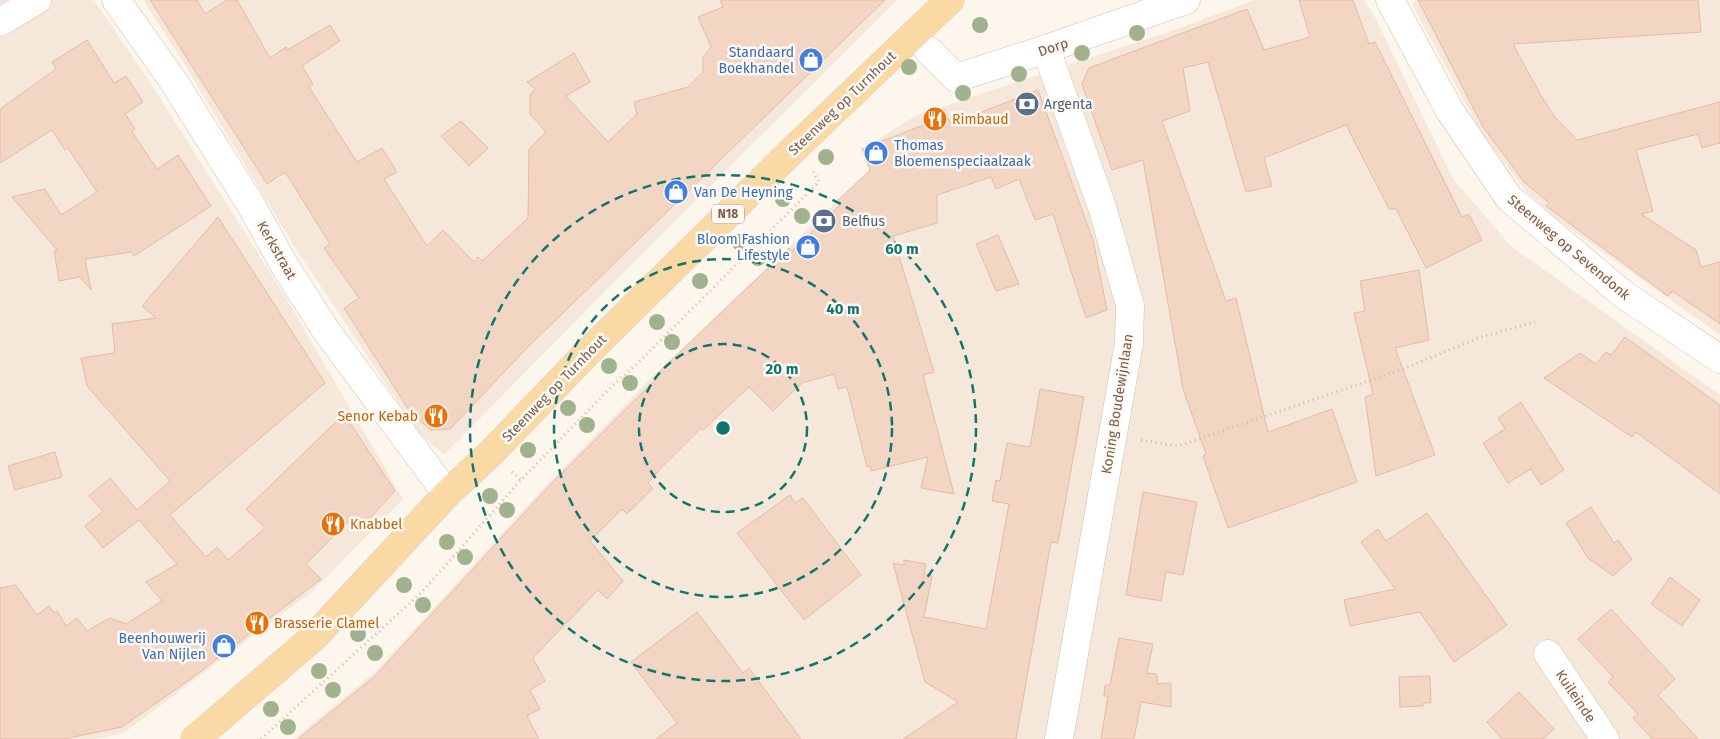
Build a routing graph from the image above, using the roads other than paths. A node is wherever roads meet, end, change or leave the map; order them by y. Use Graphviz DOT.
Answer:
graph roads {
  1 [pos="37,0"];
  2 [pos="116,0"];
  3 [pos="950,0"];
  4 [pos="1186,0"];
  5 [pos="1390,0"];
  6 [pos="0,22"];
  7 [pos="920,43"];
  8 [pos="1046,49"];
  9 [pos="1720,360"];
  10 [pos="448,494"];
  11 [pos="1548,654"];
  12 [pos="195,739"];
  13 [pos="1059,739"];
  14 [pos="1605,739"];
  1 -- 6 [label="street"];
  2 -- 10 [label="street, Kerkstraat"];
  3 -- 7 [label="main road, N18"];
  4 -- 8 [label="street, Dorp"];
  5 -- 9 [label="street, Steenweg op Sevendonk"];
  7 -- 8 [label="street, Dorp"];
  7 -- 10 [label="main road, Steenweg op Turnhout / N18"];
  8 -- 13 [label="street, Koning Boudewijnlaan"];
  10 -- 12 [label="main road, Steenweg op Turnhout / N18"];
  11 -- 14 [label="street, Kuileinde"];
}
